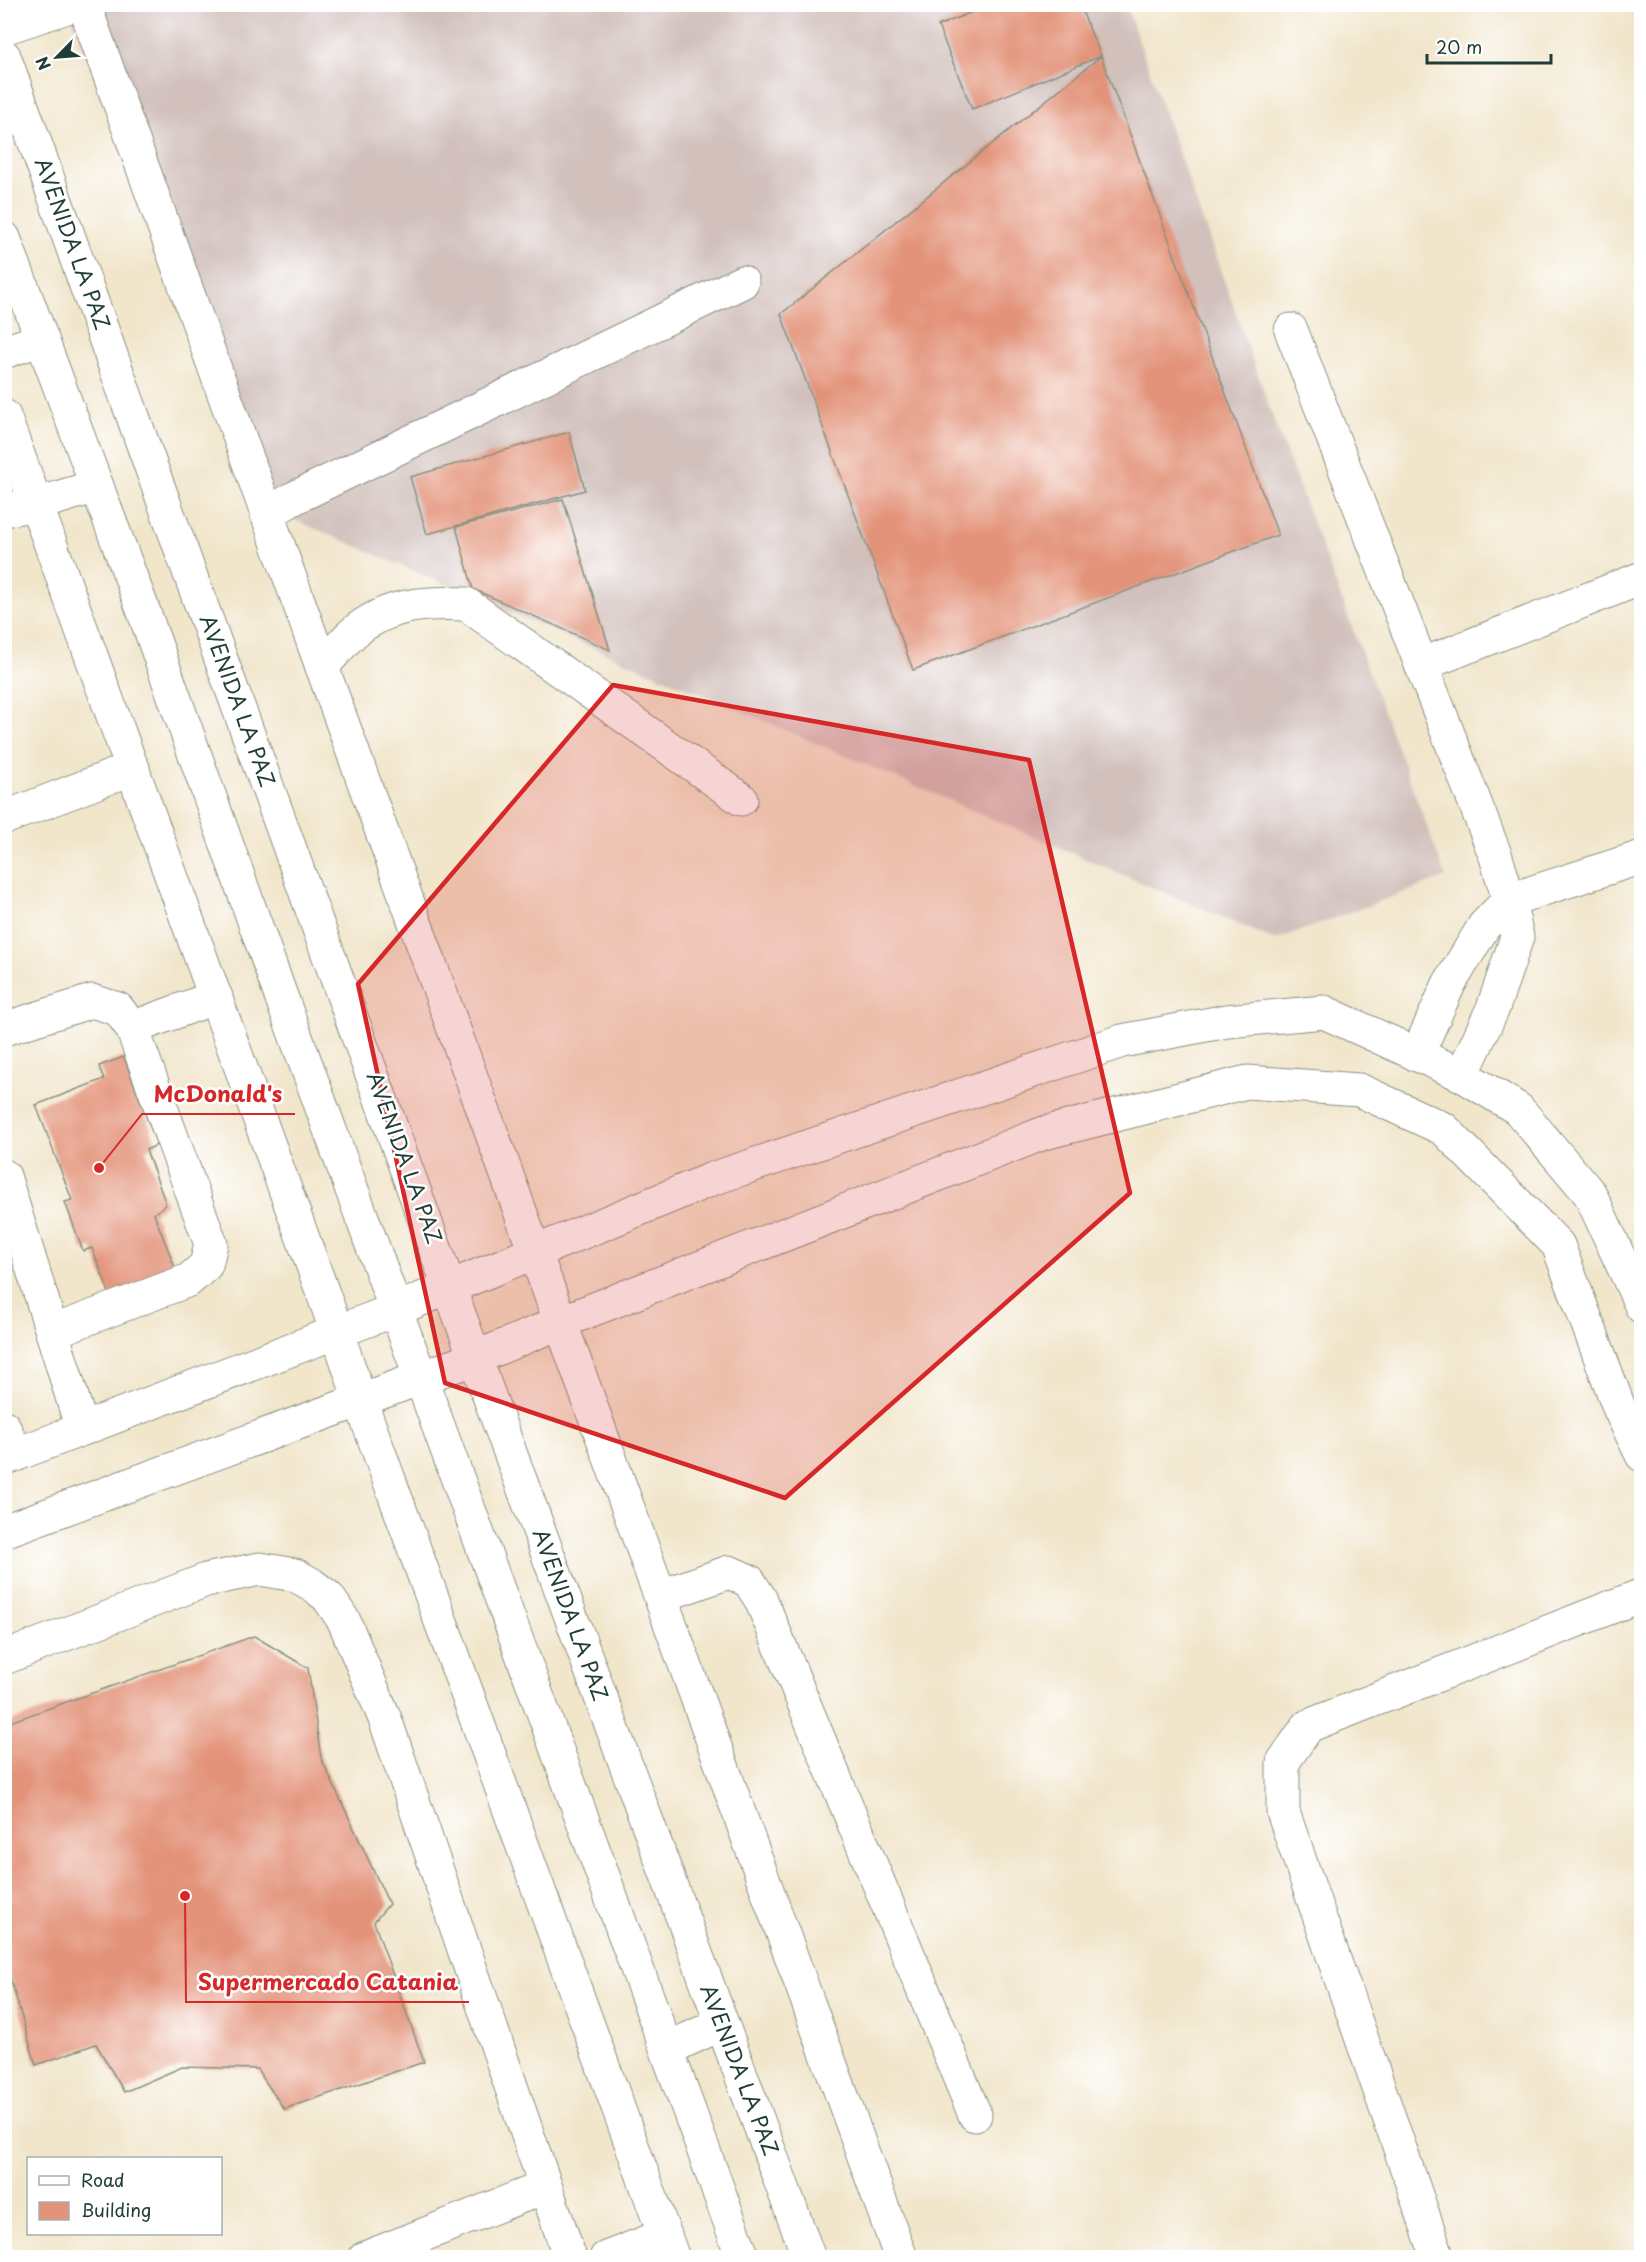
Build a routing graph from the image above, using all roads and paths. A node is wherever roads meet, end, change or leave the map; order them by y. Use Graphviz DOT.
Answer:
graph roads {
  1 [pos="76,4"];
  2 [pos="84,4"];
  3 [pos="4,28"];
  4 [pos="4,56"];
  5 [pos="4,238"];
  6 [pos="742,282"];
  7 [pos="1291,330"];
  8 [pos="42,339"];
  9 [pos="4,352"];
  10 [pos="4,416"];
  11 [pos="97,486"];
  12 [pos="37,504"];
  13 [pos="4,510"];
  14 [pos="267,514"];
  15 [pos="1641,579"];
  16 [pos="1421,664"];
  17 [pos="322,667"];
  18 [pos="133,768"];
  19 [pos="741,799"];
  20 [pos="4,818"];
  21 [pos="1641,857"];
  22 [pos="1509,900"];
  23 [pos="216,997"];
  24 [pos="132,1028"];
  25 [pos="4,1029"];
  26 [pos="1417,1055"];
  27 [pos="1462,1075"];
  28 [pos="4,1176"];
  29 [pos="535,1253"];
  30 [pos="451,1288"];
  31 [pos="1641,1307"];
  32 [pos="397,1309"];
  33 [pos="561,1322"];
  34 [pos="52,1332"];
  35 [pos="337,1332"];
  36 [pos="476,1358"];
  37 [pos="421,1377"];
  38 [pos="360,1400"];
  39 [pos="82,1429"];
  40 [pos="8,1447"];
  41 [pos="1641,1455"];
  42 [pos="4,1531"];
  43 [pos="1641,1595"];
  44 [pos="661,1596"];
  45 [pos="4,1658"];
  46 [pos="721,2024"];
  47 [pos="666,2049"];
  48 [pos="975,2115"];
  49 [pos="545,2187"];
  50 [pos="669,2246"];
  51 [pos="365,2258"];
  52 [pos="570,2258"];
  53 [pos="606,2258"];
  54 [pos="743,2258"];
  55 [pos="809,2258"];
  56 [pos="901,2258"];
  57 [pos="1438,2258"];
  1 -- 3 [label="street"];
  2 -- 14 [label="street"];
  4 -- 30 [label="street, AVENIDA LA PAZ"];
  5 -- 8 [label="street"];
  6 -- 14 [label="street"];
  7 -- 16 [label="street"];
  8 -- 9 [label="street"];
  8 -- 11 [label="street"];
  10 -- 12 [label="street"];
  11 -- 12 [label="street"];
  11 -- 32 [label="street"];
  12 -- 13 [label="street"];
  12 -- 18 [label="street"];
  14 -- 17 [label="street"];
  15 -- 16 [label="street"];
  16 -- 22 [label="street"];
  17 -- 19 [label="street"];
  17 -- 29 [label="street"];
  18 -- 20 [label="street"];
  18 -- 23 [label="street"];
  21 -- 22 [label="street"];
  22 -- 26 [label="street"];
  22 -- 27 [label="street"];
  23 -- 24 [label="street"];
  23 -- 35 [label="street"];
  24 -- 25 [label="street"];
  24 -- 34 [label="street"];
  26 -- 27 [label="street"];
  26 -- 29 [label="street"];
  27 -- 31 [label="street"];
  28 -- 34 [label="street"];
  29 -- 30 [label="street"];
  29 -- 33 [label="street"];
  30 -- 32 [label="street"];
  30 -- 36 [label="street, AVENIDA LA PAZ"];
  32 -- 35 [label="street"];
  32 -- 37 [label="street"];
  33 -- 36 [label="street"];
  33 -- 41 [label="street"];
  33 -- 44 [label="street"];
  34 -- 39 [label="street"];
  35 -- 38 [label="street"];
  35 -- 39 [label="street"];
  36 -- 37 [label="street"];
  36 -- 46 [label="street, AVENIDA LA PAZ"];
  37 -- 38 [label="street"];
  37 -- 47 [label="street"];
  38 -- 42 [label="street"];
  38 -- 50 [label="street"];
  39 -- 40 [label="street"];
  43 -- 57 [label="street"];
  44 -- 48 [label="street"];
  44 -- 56 [label="street"];
  45 -- 49 [label="street"];
  46 -- 47 [label="street"];
  46 -- 55 [label="street, AVENIDA LA PAZ"];
  47 -- 54 [label="street"];
  49 -- 51 [label="street"];
  49 -- 52 [label="street"];
  50 -- 53 [label="street"];
}
